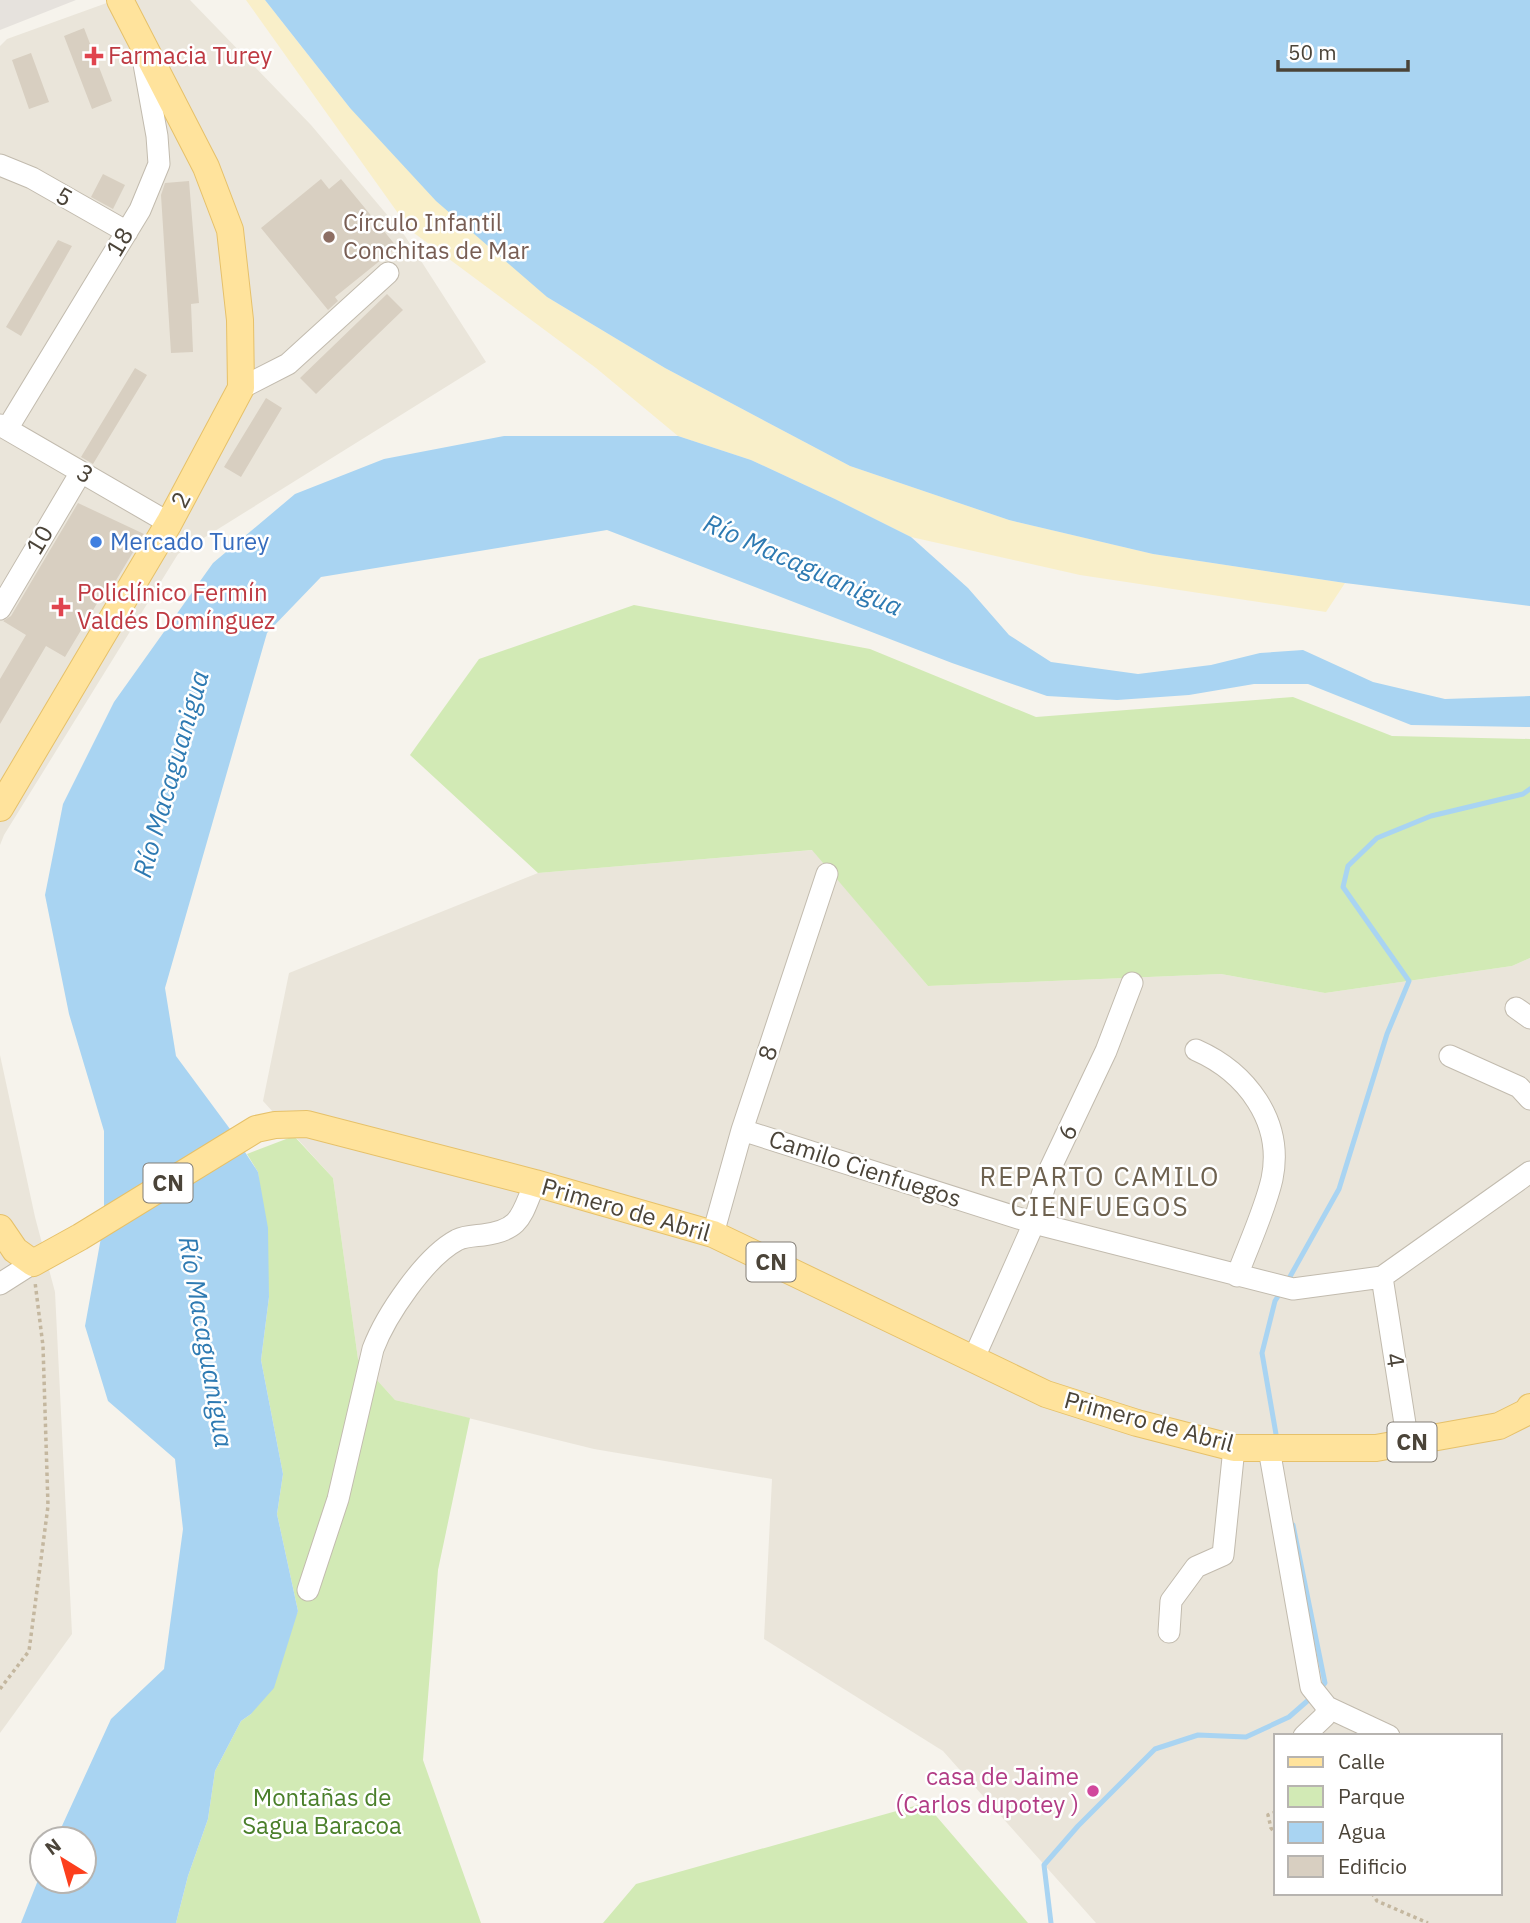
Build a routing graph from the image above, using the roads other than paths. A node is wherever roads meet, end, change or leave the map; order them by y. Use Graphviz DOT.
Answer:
graph roads {
  1 [pos="120,0"];
  2 [pos="138,35"];
  3 [pos="0,166"];
  4 [pos="127,232"];
  5 [pos="388,273"];
  6 [pos="241,388"];
  7 [pos="3,427"];
  8 [pos="81,472"];
  9 [pos="169,523"];
  10 [pos="0,609"];
  11 [pos="0,808"];
  12 [pos="827,874"];
  13 [pos="1132,983"];
  14 [pos="1196,1050"];
  15 [pos="1450,1056"];
  16 [pos="1530,1099"];
  17 [pos="742,1130"];
  18 [pos="1530,1172"];
  19 [pos="535,1183"];
  20 [pos="1034,1223"];
  21 [pos="0,1228"];
  22 [pos="713,1234"];
  23 [pos="33,1263"];
  24 [pos="1237,1276"];
  25 [pos="1382,1277"];
  26 [pos="0,1284"];
  27 [pos="973,1360"];
  28 [pos="1529,1411"];
  29 [pos="1408,1443"];
  30 [pos="1234,1448"];
  31 [pos="1278,1448"];
  32 [pos="308,1590"];
  33 [pos="1169,1632"];
  34 [pos="1328,1707"];
  35 [pos="1306,1734"];
  36 [pos="1385,1734"];
  1 -- 2 [label="main road"];
  2 -- 4 [label="street, 18"];
  2 -- 6 [label="main road"];
  3 -- 4 [label="street, 5"];
  4 -- 7 [label="street, 18"];
  5 -- 6 [label="street"];
  6 -- 9 [label="main road, 2"];
  7 -- 8 [label="street, 3"];
  8 -- 9 [label="street, 3"];
  8 -- 10 [label="street, 10"];
  9 -- 11 [label="main road, 2"];
  12 -- 17 [label="street, 8"];
  13 -- 20 [label="street, 6"];
  14 -- 24 [label="street"];
  15 -- 16 [label="street"];
  17 -- 20 [label="street, Camilo Cienfuegos"];
  17 -- 22 [label="street, 8"];
  18 -- 25 [label="street, Camilo Cienfuegos"];
  19 -- 22 [label="main road, Primero de Abril / CN"];
  19 -- 23 [label="main road, Primero de Abril / CN"];
  19 -- 32 [label="street"];
  20 -- 24 [label="street, Camilo Cienfuegos"];
  20 -- 27 [label="street, 6"];
  21 -- 23 [label="main road"];
  22 -- 27 [label="main road, Primero de Abril / CN"];
  23 -- 26 [label="street"];
  24 -- 25 [label="street, Camilo Cienfuegos"];
  25 -- 29 [label="street, 4"];
  27 -- 30 [label="main road, Primero de Abril / CN"];
  28 -- 29 [label="main road, Primero de Abril / CN"];
  29 -- 31 [label="main road, Primero de Abril / CN"];
  30 -- 31 [label="main road, Primero de Abril / CN"];
  30 -- 33 [label="street"];
  31 -- 34 [label="street"];
  34 -- 35 [label="street"];
  34 -- 36 [label="street"];
}
